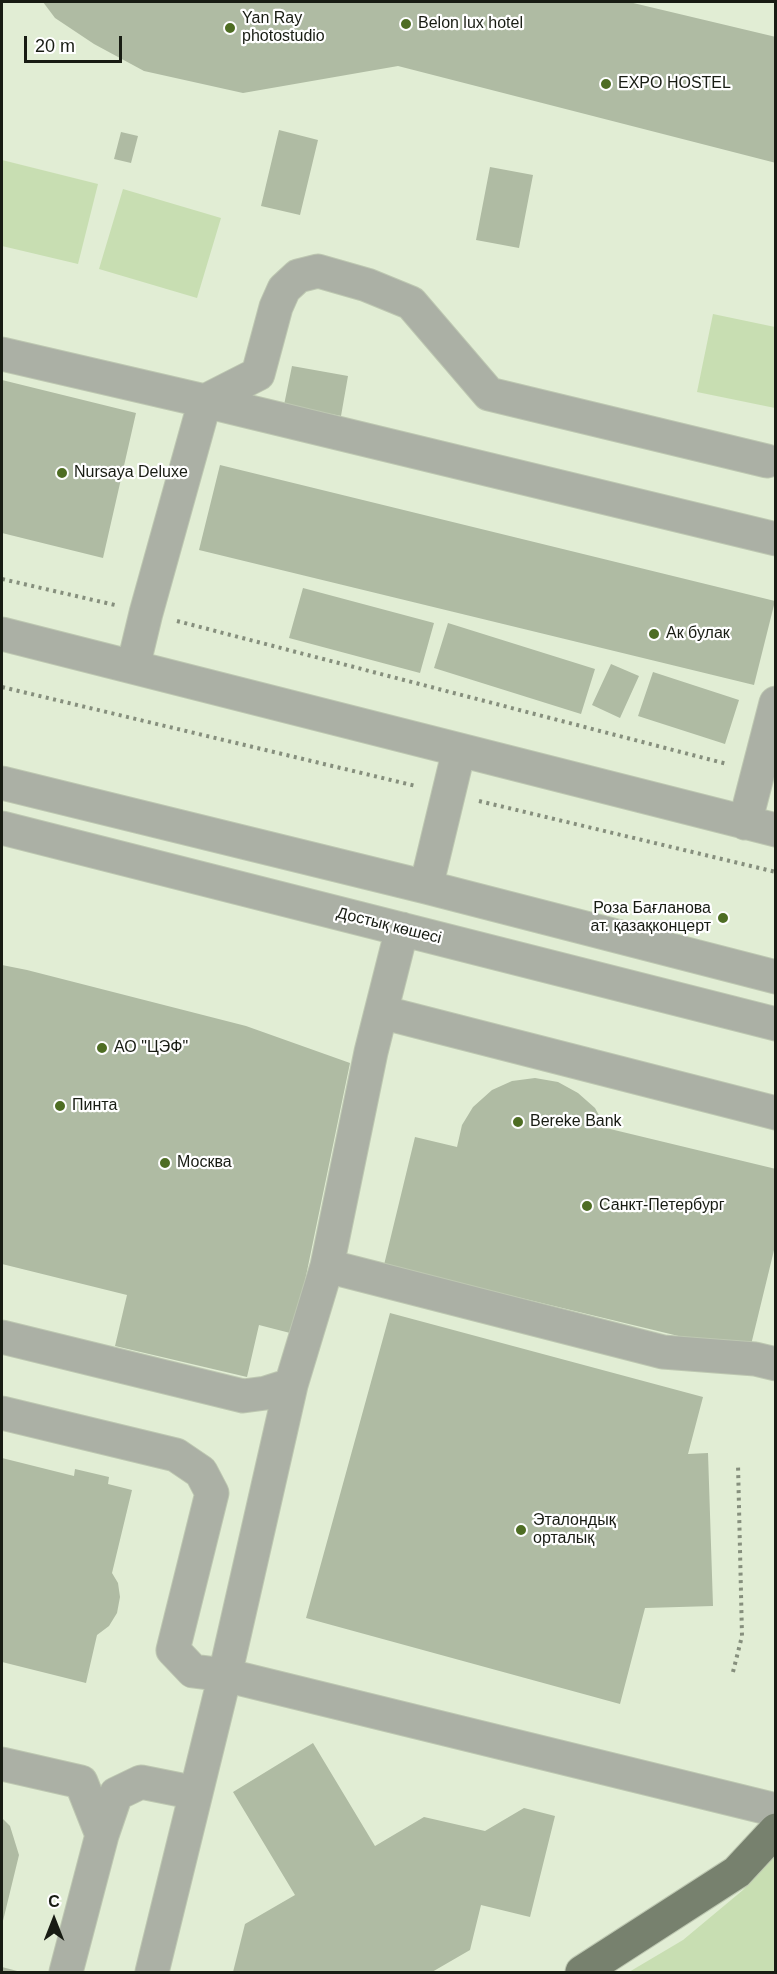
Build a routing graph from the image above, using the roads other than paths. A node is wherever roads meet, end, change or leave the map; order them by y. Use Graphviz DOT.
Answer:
graph roads {
  1 [pos="2,354"];
  2 [pos="205,401"];
  3 [pos="767,461"];
  4 [pos="776,539"];
  5 [pos="2,634"];
  6 [pos="133,667"];
  7 [pos="776,703"];
  8 [pos="459,750"];
  9 [pos="2,783"];
  10 [pos="760,826"];
  11 [pos="2,828"];
  12 [pos="426,887"];
  13 [pos="402,929"];
  14 [pos="776,977"];
  15 [pos="381,1012"];
  16 [pos="776,1024"];
  17 [pos="776,1113"];
  18 [pos="327,1266"];
  19 [pos="2,1337"];
  20 [pos="776,1364"];
  21 [pos="291,1385"];
  22 [pos="2,1413"];
  23 [pos="225,1675"];
  24 [pos="2,1764"];
  25 [pos="196,1793"];
  26 [pos="776,1810"];
  27 [pos="776,1830"];
  28 [pos="102,1835"];
  29 [pos="66,1972"];
  30 [pos="152,1972"];
  31 [pos="582,1972"];
  1 -- 2 [label="street"];
  2 -- 3 [label="street"];
  2 -- 4 [label="street"];
  2 -- 6 [label="street"];
  5 -- 6 [label="street"];
  6 -- 8 [label="street"];
  7 -- 10 [label="street"];
  8 -- 10 [label="street"];
  8 -- 12 [label="street"];
  9 -- 12 [label="street"];
  11 -- 13 [label="street, Достық көшесі"];
  12 -- 14 [label="street"];
  13 -- 15 [label="street"];
  13 -- 16 [label="street, Достық көшесі"];
  15 -- 17 [label="street"];
  15 -- 18 [label="street"];
  18 -- 20 [label="street"];
  18 -- 21 [label="street"];
  19 -- 21 [label="street"];
  21 -- 23 [label="street"];
  22 -- 23 [label="street"];
  23 -- 25 [label="street"];
  23 -- 26 [label="street"];
  24 -- 28 [label="street"];
  25 -- 28 [label="street"];
  25 -- 30 [label="street"];
  27 -- 31 [label="main road"];
  28 -- 29 [label="street"];
}
